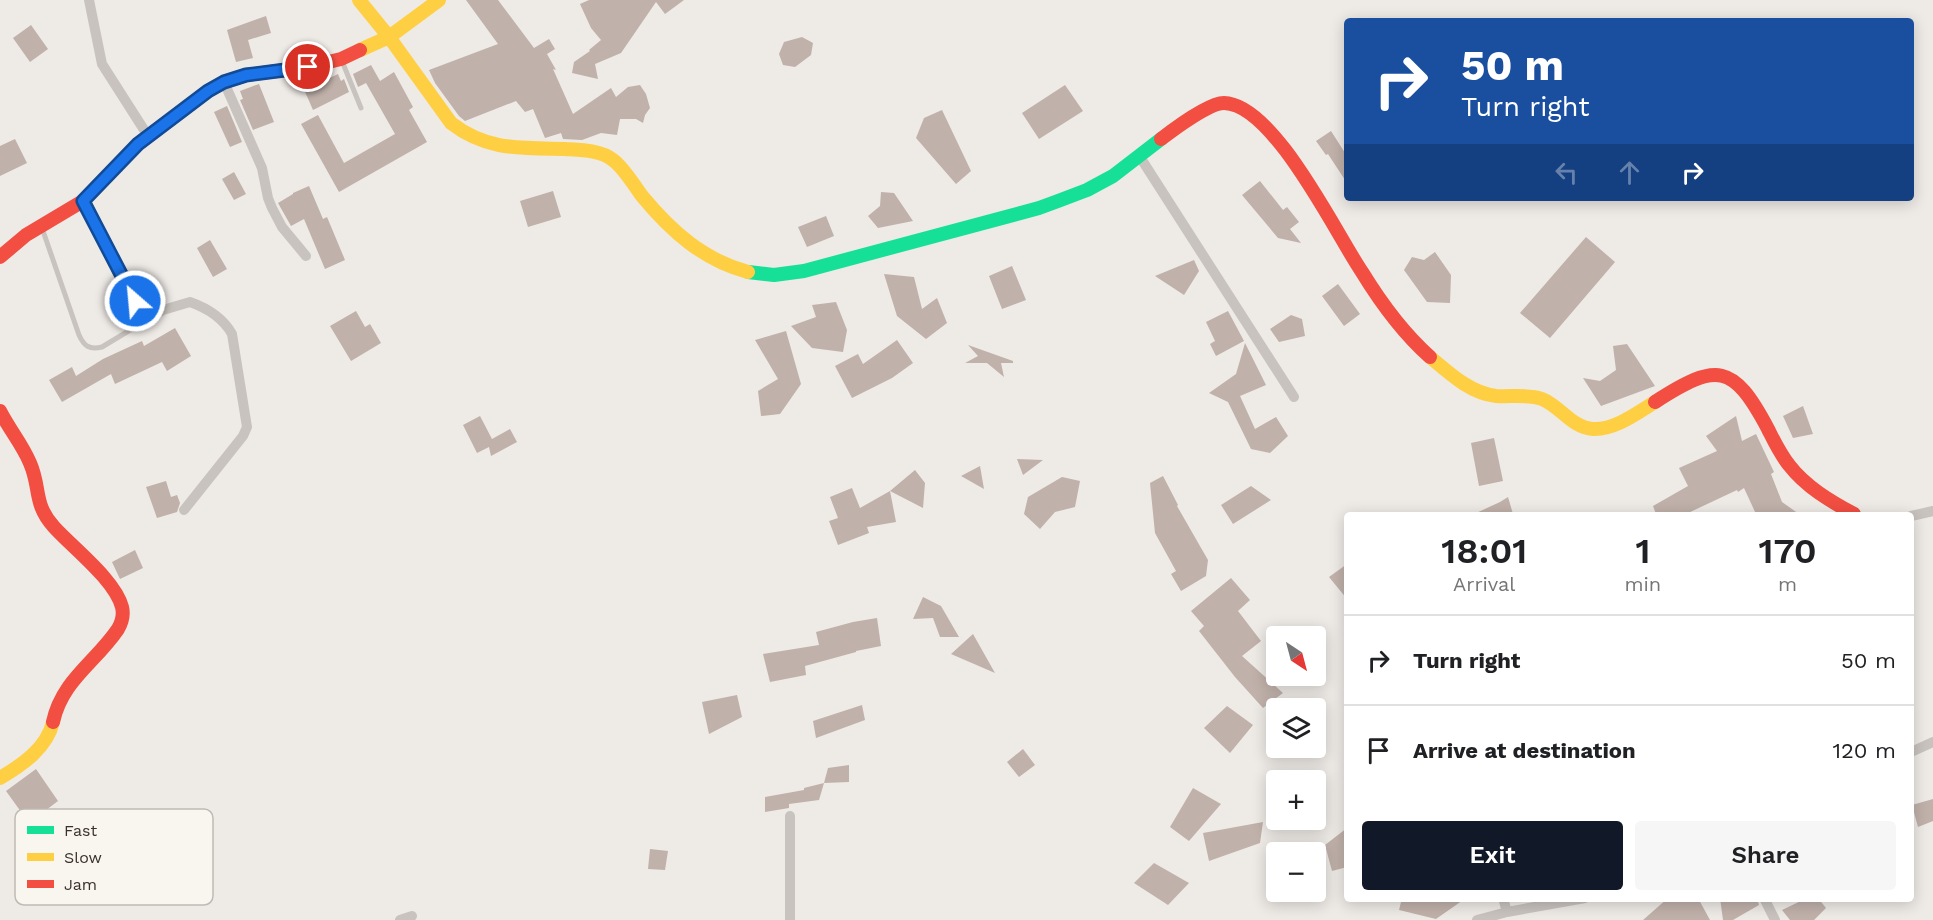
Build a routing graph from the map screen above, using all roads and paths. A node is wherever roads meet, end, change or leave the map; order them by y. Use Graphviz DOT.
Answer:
graph roads {
  1 [pos="88,0"];
  2 [pos="359,0"];
  3 [pos="439,0"];
  4 [pos="389,37"];
  5 [pos="341,59"];
  6 [pos="224,82"];
  7 [pos="361,108"];
  8 [pos="148,136"];
  9 [pos="1140,157"];
  10 [pos="83,201"];
  11 [pos="42,226"];
  12 [pos="306,256"];
  13 [pos="0,257"];
  14 [pos="145,321"];
  15 [pos="1294,396"];
  16 [pos="0,411"];
  17 [pos="184,510"];
  18 [pos="1933,511"];
  19 [pos="1850,512"];
  20 [pos="1914,515"];
  21 [pos="1933,742"];
  22 [pos="1914,751"];
  23 [pos="0,778"];
  24 [pos="790,816"];
  25 [pos="1504,902"];
  26 [pos="1563,902"];
  27 [pos="1766,902"];
  28 [pos="1507,912"];
  29 [pos="412,916"];
  30 [pos="400,920"];
  31 [pos="790,920"];
  32 [pos="1477,920"];
  33 [pos="1775,920"];
  1 -- 8 [label="street"];
  2 -- 4 [label="street"];
  3 -- 4 [label="street"];
  4 -- 5 [label="street"];
  4 -- 9 [label="street"];
  5 -- 6 [label="street"];
  5 -- 7 [label="lane"];
  6 -- 8 [label="street"];
  6 -- 12 [label="street"];
  8 -- 10 [label="street"];
  9 -- 15 [label="street"];
  9 -- 19 [label="street"];
  10 -- 11 [label="street"];
  10 -- 14 [label="street"];
  11 -- 13 [label="street"];
  11 -- 14 [label="lane"];
  14 -- 17 [label="street"];
  16 -- 23 [label="street"];
  18 -- 20 [label="street"];
  21 -- 22 [label="street"];
  24 -- 31 [label="street"];
  25 -- 28 [label="street"];
  26 -- 28 [label="street"];
  27 -- 33 [label="street"];
  28 -- 32 [label="street"];
  29 -- 30 [label="street"];
}
